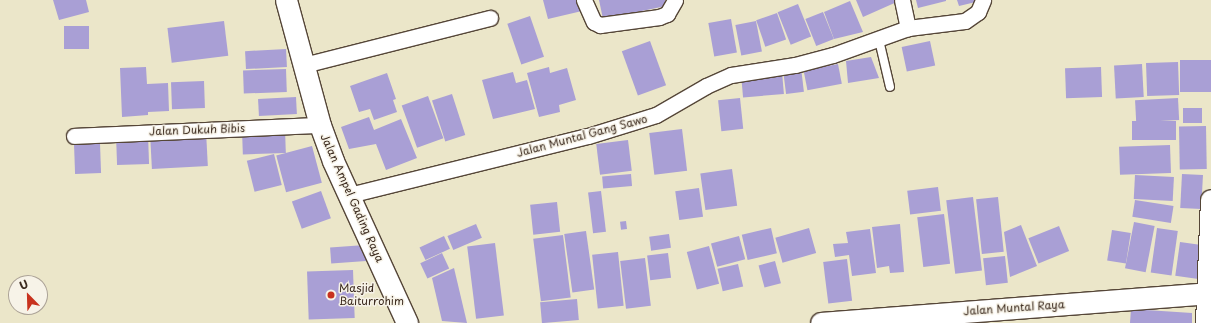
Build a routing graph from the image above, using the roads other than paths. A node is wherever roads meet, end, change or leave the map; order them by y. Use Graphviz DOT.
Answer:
graph roads {
  1 [pos="286,0"];
  2 [pos="675,0"];
  3 [pos="902,0"];
  4 [pos="983,0"];
  5 [pos="584,3"];
  6 [pos="490,18"];
  7 [pos="908,28"];
  8 [pos="879,40"];
  9 [pos="304,65"];
  10 [pos="890,87"];
  11 [pos="320,125"];
  12 [pos="74,136"];
  13 [pos="349,195"];
  14 [pos="1211,200"];
  15 [pos="1207,293"];
  16 [pos="408,323"];
  17 [pos="821,323"];
  18 [pos="1206,323"];
  1 -- 9 [label="main road, Jalan Ampel Gading Raya"];
  2 -- 5 [label="street"];
  3 -- 7 [label="street"];
  4 -- 7 [label="street, Jalan Muntal Gang Sawo"];
  6 -- 9 [label="street"];
  7 -- 8 [label="street, Jalan Muntal Gang Sawo"];
  8 -- 10 [label="lane"];
  8 -- 13 [label="street, Jalan Muntal Gang Sawo"];
  9 -- 11 [label="main road, Jalan Ampel Gading Raya"];
  11 -- 12 [label="street, Jalan Dukuh Bibis"];
  11 -- 13 [label="main road, Jalan Ampel Gading Raya"];
  13 -- 16 [label="main road, Jalan Ampel Gading Raya"];
  14 -- 15 [label="main road"];
  15 -- 17 [label="main road, Jalan Muntal Raya"];
  15 -- 18 [label="main road"];
}
